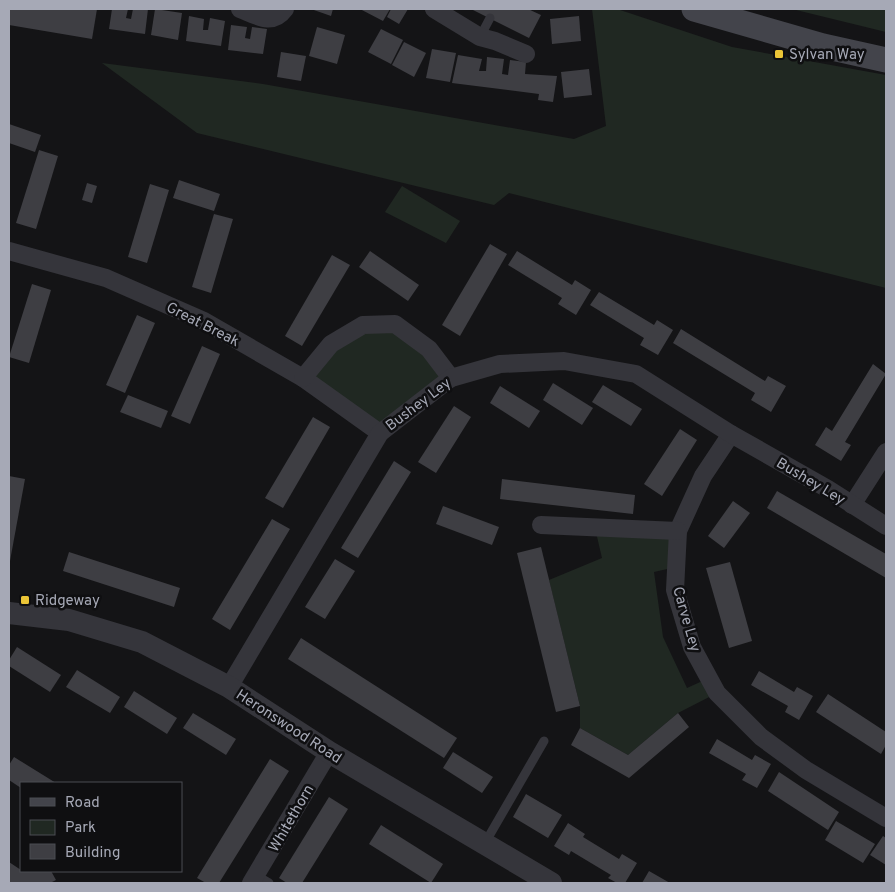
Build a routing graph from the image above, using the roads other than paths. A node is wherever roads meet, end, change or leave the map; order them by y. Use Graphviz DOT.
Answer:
graph roads {
  1 [pos="240,9"];
  2 [pos="285,9"];
  3 [pos="434,9"];
  4 [pos="694,9"];
  5 [pos="490,18"];
  6 [pos="480,37"];
  7 [pos="526,54"];
  8 [pos="886,60"];
  9 [pos="9,251"];
  10 [pos="303,378"];
  11 [pos="451,378"];
  12 [pos="380,433"];
  13 [pos="731,434"];
  14 [pos="886,452"];
  15 [pos="852,505"];
  16 [pos="541,524"];
  17 [pos="886,526"];
  18 [pos="678,531"];
  19 [pos="9,613"];
  20 [pos="229,688"];
  21 [pos="544,741"];
  22 [pos="329,752"];
  23 [pos="886,818"];
  24 [pos="485,844"];
  25 [pos="259,881"];
  26 [pos="551,883"];
  1 -- 2 [label="street"];
  3 -- 6 [label="street"];
  4 -- 8 [label="main road"];
  5 -- 6 [label="lane"];
  6 -- 7 [label="street"];
  9 -- 10 [label="street, Great Break"];
  10 -- 11 [label="street"];
  10 -- 12 [label="street, Great Break"];
  11 -- 12 [label="street, Bushey Ley"];
  11 -- 13 [label="street, Bushey Ley"];
  12 -- 20 [label="street, Bushey Ley"];
  13 -- 15 [label="street, Bushey Ley"];
  13 -- 18 [label="street, Carve Ley"];
  14 -- 15 [label="street"];
  15 -- 17 [label="street, Bushey Ley"];
  16 -- 18 [label="street"];
  18 -- 23 [label="street, Carve Ley"];
  19 -- 20 [label="street, Heronswood Road"];
  20 -- 22 [label="street, Heronswood Road"];
  21 -- 24 [label="lane"];
  22 -- 24 [label="street, Heronswood Road"];
  22 -- 25 [label="street, Whitethorn"];
  24 -- 26 [label="street, Heronswood Road"];
}
